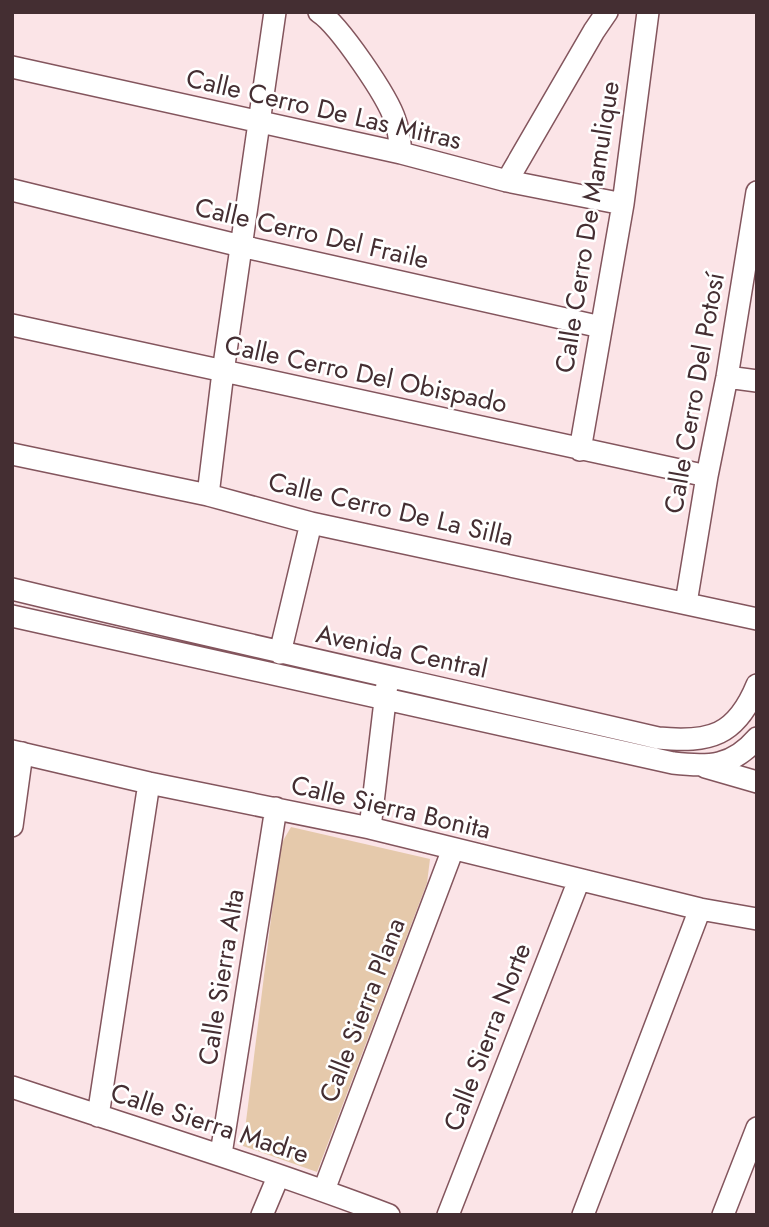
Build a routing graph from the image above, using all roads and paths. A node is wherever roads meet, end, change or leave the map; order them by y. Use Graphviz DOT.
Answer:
graph roads {
  1 [pos="275,12"];
  2 [pos="319,12"];
  3 [pos="607,12"];
  4 [pos="648,12"];
  5 [pos="12,67"];
  6 [pos="258,121"];
  7 [pos="401,153"];
  8 [pos="506,181"];
  9 [pos="12,190"];
  10 [pos="757,192"];
  11 [pos="623,204"];
  12 [pos="241,246"];
  13 [pos="12,325"];
  14 [pos="601,327"];
  15 [pos="223,372"];
  16 [pos="727,377"];
  17 [pos="757,380"];
  18 [pos="580,450"];
  19 [pos="12,454"];
  20 [pos="708,476"];
  21 [pos="208,495"];
  22 [pos="311,523"];
  23 [pos="12,589"];
  24 [pos="686,603"];
  25 [pos="12,616"];
  26 [pos="757,619"];
  27 [pos="280,653"];
  28 [pos="388,676"];
  29 [pos="757,685"];
  30 [pos="385,698"];
  31 [pos="757,738"];
  32 [pos="17,752"];
  33 [pos="702,766"];
  34 [pos="757,782"];
  35 [pos="149,783"];
  36 [pos="276,808"];
  37 [pos="12,826"];
  38 [pos="370,828"];
  39 [pos="453,849"];
  40 [pos="579,880"];
  41 [pos="700,909"];
  42 [pos="757,919"];
  43 [pos="12,1087"];
  44 [pos="98,1116"];
  45 [pos="757,1128"];
  46 [pos="221,1154"];
  47 [pos="278,1177"];
  48 [pos="324,1190"];
  49 [pos="262,1215"];
  50 [pos="388,1215"];
  51 [pos="448,1215"];
  52 [pos="583,1215"];
  53 [pos="723,1215"];
  1 -- 6 [label="street"];
  2 -- 7 [label="street"];
  3 -- 8 [label="street"];
  4 -- 11 [label="street, Calle Cerro De Mamulique"];
  5 -- 6 [label="street, Calle Cerro De Las Mitras"];
  6 -- 7 [label="street, Calle Cerro De Las Mitras"];
  6 -- 12 [label="street"];
  7 -- 8 [label="street, Calle Cerro De Las Mitras"];
  8 -- 11 [label="street, Calle Cerro De Las Mitras"];
  9 -- 12 [label="street, Calle Cerro Del Fraile"];
  10 -- 16 [label="street, Calle Cerro Del Potosí"];
  11 -- 14 [label="street, Calle Cerro De Mamulique"];
  12 -- 14 [label="street, Calle Cerro Del Fraile"];
  12 -- 15 [label="street"];
  13 -- 15 [label="street, Calle Cerro Del Obispado"];
  14 -- 18 [label="street, Calle Cerro De Mamulique"];
  15 -- 18 [label="street, Calle Cerro Del Obispado"];
  15 -- 21 [label="street"];
  16 -- 17 [label="street"];
  16 -- 20 [label="street, Calle Cerro Del Potosí"];
  18 -- 20 [label="street, Calle Cerro Del Obispado"];
  19 -- 21 [label="street, Calle Cerro De La Silla"];
  20 -- 24 [label="street, Calle Cerro Del Potosí"];
  21 -- 22 [label="street, Calle Cerro De La Silla"];
  22 -- 24 [label="street, Calle Cerro De La Silla"];
  22 -- 27 [label="street"];
  23 -- 27 [label="street, Avenida Central"];
  24 -- 26 [label="street, Calle Cerro De La Silla"];
  25 -- 30 [label="street, Avenida Central"];
  27 -- 28 [label="street, Avenida Central"];
  28 -- 29 [label="street, Avenida Central"];
  28 -- 30 [label="street"];
  30 -- 33 [label="street, Avenida Central"];
  30 -- 38 [label="street"];
  31 -- 33 [label="street, Avenida Central"];
  32 -- 35 [label="street, Calle Sierra Bonita"];
  32 -- 37 [label="street"];
  33 -- 34 [label="street"];
  35 -- 36 [label="street, Calle Sierra Bonita"];
  35 -- 44 [label="street"];
  36 -- 38 [label="street, Calle Sierra Bonita"];
  36 -- 46 [label="street, Calle Sierra Alta"];
  38 -- 39 [label="street, Calle Sierra Bonita"];
  39 -- 40 [label="street, Calle Sierra Bonita"];
  39 -- 48 [label="street, Calle Sierra Plana"];
  40 -- 41 [label="street, Calle Sierra Bonita"];
  40 -- 51 [label="street, Calle Sierra Norte"];
  41 -- 42 [label="street, Calle Sierra Bonita"];
  41 -- 52 [label="street"];
  43 -- 44 [label="street, Calle Sierra Madre"];
  44 -- 46 [label="street, Calle Sierra Madre"];
  45 -- 53 [label="street"];
  46 -- 47 [label="street, Calle Sierra Madre"];
  47 -- 48 [label="street, Calle Sierra Madre"];
  47 -- 49 [label="street"];
  48 -- 50 [label="street, Calle Sierra Madre"];
}
